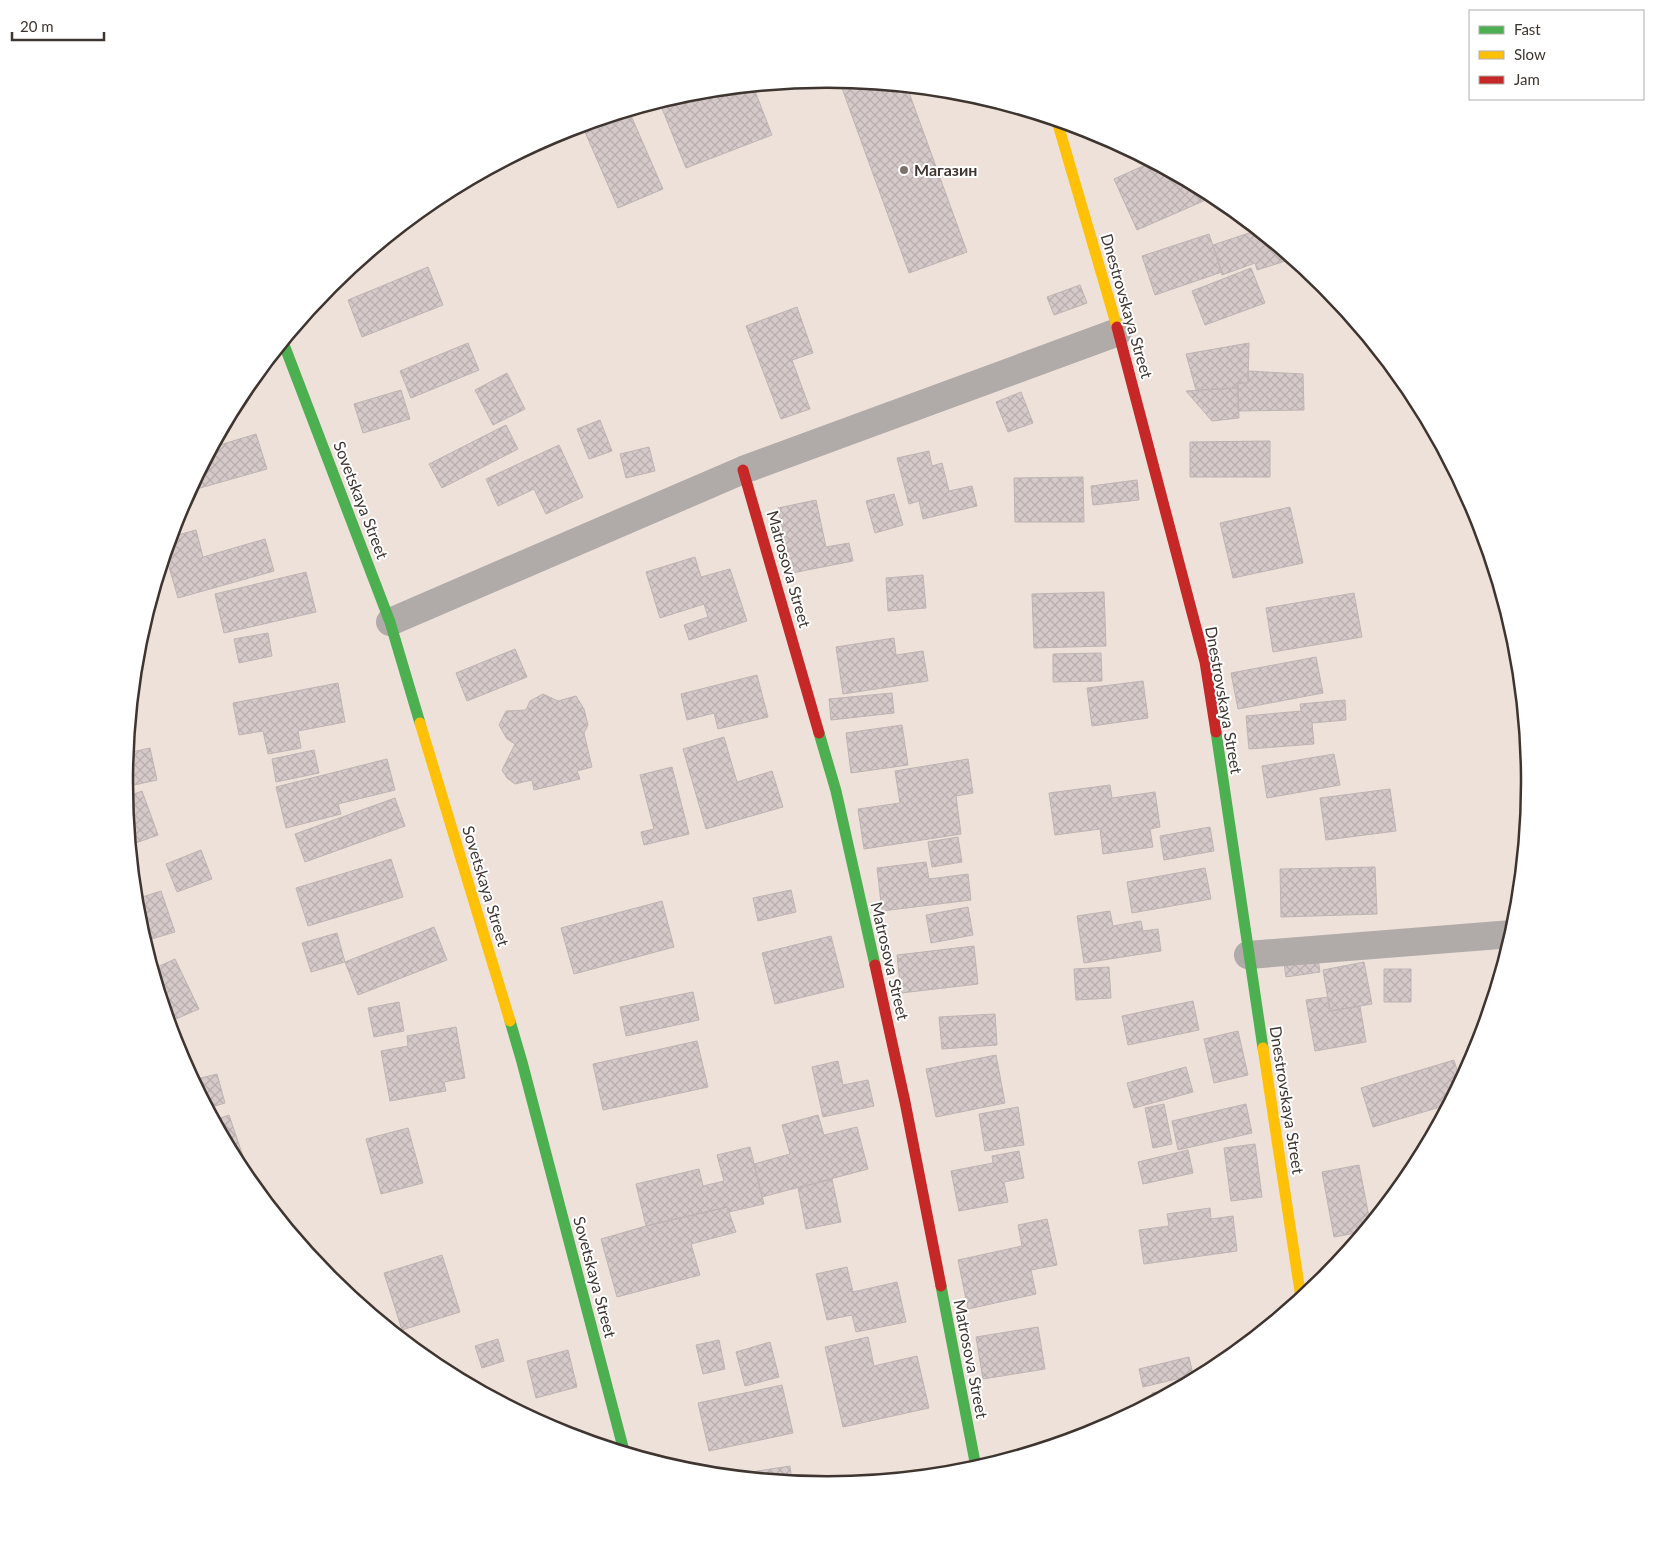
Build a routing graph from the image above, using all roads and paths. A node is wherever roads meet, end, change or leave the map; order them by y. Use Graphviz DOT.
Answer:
graph roads {
  1 [pos="1059,127"];
  2 [pos="1118,332"];
  3 [pos="285,348"];
  4 [pos="743,470"];
  5 [pos="390,622"];
  6 [pos="1504,935"];
  7 [pos="1248,955"];
  8 [pos="1300,1289"];
  9 [pos="622,1445"];
  10 [pos="974,1459"];
  1 -- 2 [label="street, Dnestrovskaya Street"];
  2 -- 4 [label="street"];
  2 -- 7 [label="street, Dnestrovskaya Street"];
  3 -- 5 [label="street, Sovetskaya Street"];
  4 -- 5 [label="street"];
  4 -- 10 [label="street, Matrosova Street"];
  5 -- 9 [label="street, Sovetskaya Street"];
  6 -- 7 [label="street"];
  7 -- 8 [label="street, Dnestrovskaya Street"];
}
